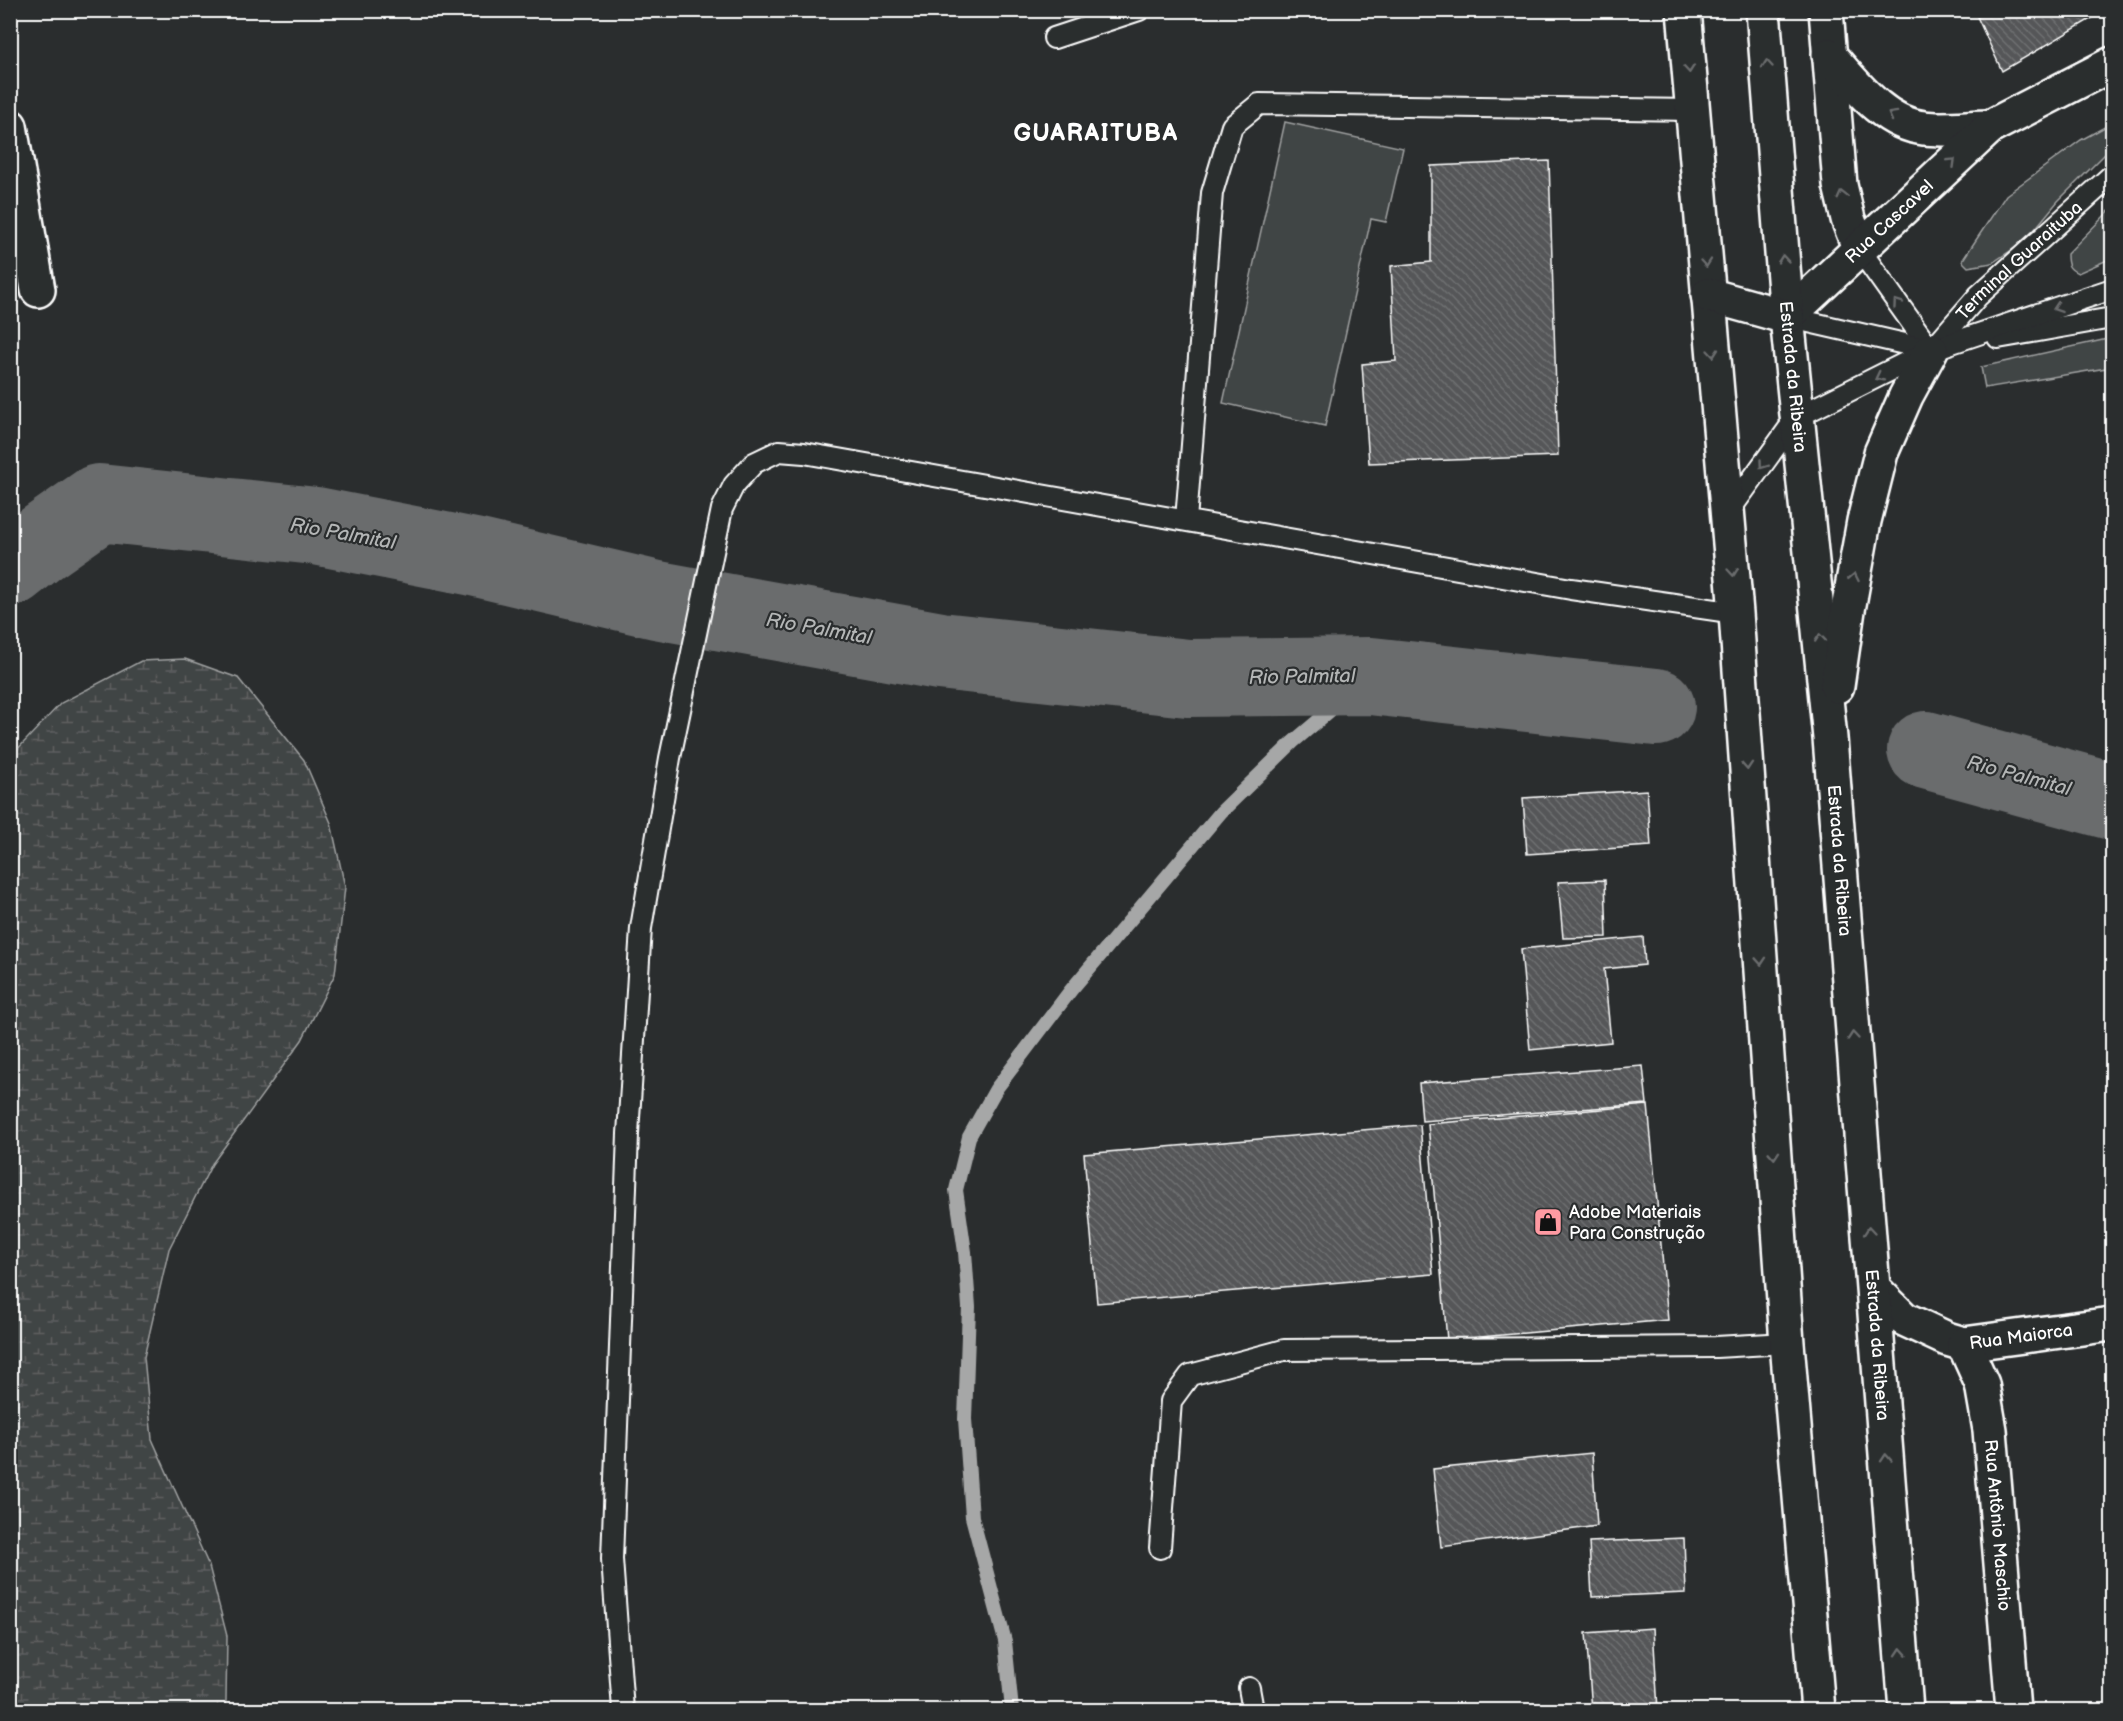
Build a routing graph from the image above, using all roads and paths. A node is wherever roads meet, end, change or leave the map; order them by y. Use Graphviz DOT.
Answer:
graph roads {
  1 [pos="1139,10"];
  2 [pos="1684,10"];
  3 [pos="1763,10"];
  4 [pos="1826,10"];
  5 [pos="1054,38"];
  6 [pos="1829,55"];
  7 [pos="2112,64"];
  8 [pos="1693,110"];
  9 [pos="10,126"];
  10 [pos="1990,127"];
  11 [pos="2112,175"];
  12 [pos="1860,250"];
  13 [pos="2112,289"];
  14 [pos="38,290"];
  15 [pos="1708,295"];
  16 [pos="1787,317"];
  17 [pos="2112,318"];
  18 [pos="1931,350"];
  19 [pos="1797,417"];
  20 [pos="1727,514"];
  21 [pos="1186,520"];
  22 [pos="1736,613"];
  23 [pos="1830,738"];
  24 [pos="1874,1289"];
  25 [pos="2112,1324"];
  26 [pos="1787,1343"];
  27 [pos="1964,1344"];
  28 [pos="1160,1548"];
  29 [pos="1249,1688"];
  30 [pos="623,1710"];
  31 [pos="1253,1710"];
  32 [pos="1818,1710"];
  33 [pos="1906,1710"];
  34 [pos="2013,1710"];
  1 -- 5 [label="lane"];
  2 -- 8 [label="main road, one-way"];
  16 -- 3 [label="main road, Estrada da Ribeira, one-way"];
  4 -- 6 [label="main road"];
  10 -- 6 [label="main road, Rua Cascavel, one-way"];
  12 -- 6 [label="main road, one-way"];
  7 -- 10 [label="main road, Rua Cascavel"];
  8 -- 15 [label="main road, one-way"];
  8 -- 21 [label="lane"];
  9 -- 14 [label="main road"];
  12 -- 10 [label="main road, Rua Cascavel, one-way"];
  11 -- 18 [label="lane, Terminal Guaraituba"];
  12 -- 16 [label="main road, Rua Cascavel"];
  18 -- 12 [label="lane, one-way"];
  13 -- 18 [label="lane, Terminal Guaraituba, one-way"];
  15 -- 16 [label="main road"];
  15 -- 20 [label="main road, one-way"];
  16 -- 18 [label="lane"];
  16 -- 19 [label="main road, Estrada da Ribeira"];
  17 -- 18 [label="lane, Terminal Guaraituba"];
  18 -- 19 [label="lane, one-way"];
  23 -- 18 [label="main road, one-way"];
  19 -- 20 [label="lane, one-way"];
  23 -- 19 [label="main road, Estrada da Ribeira, one-way"];
  20 -- 22 [label="main road, one-way"];
  21 -- 22 [label="lane"];
  21 -- 30 [label="lane"];
  22 -- 26 [label="main road, one-way"];
  24 -- 23 [label="main road, Estrada da Ribeira, one-way"];
  24 -- 27 [label="main road, Rua Maiorca"];
  33 -- 24 [label="main road, Estrada da Ribeira, one-way"];
  25 -- 27 [label="main road, Rua Maiorca"];
  26 -- 28 [label="lane"];
  26 -- 32 [label="main road"];
  27 -- 34 [label="main road, Rua Antônio Maschio"];
  29 -- 31 [label="lane"];
}
